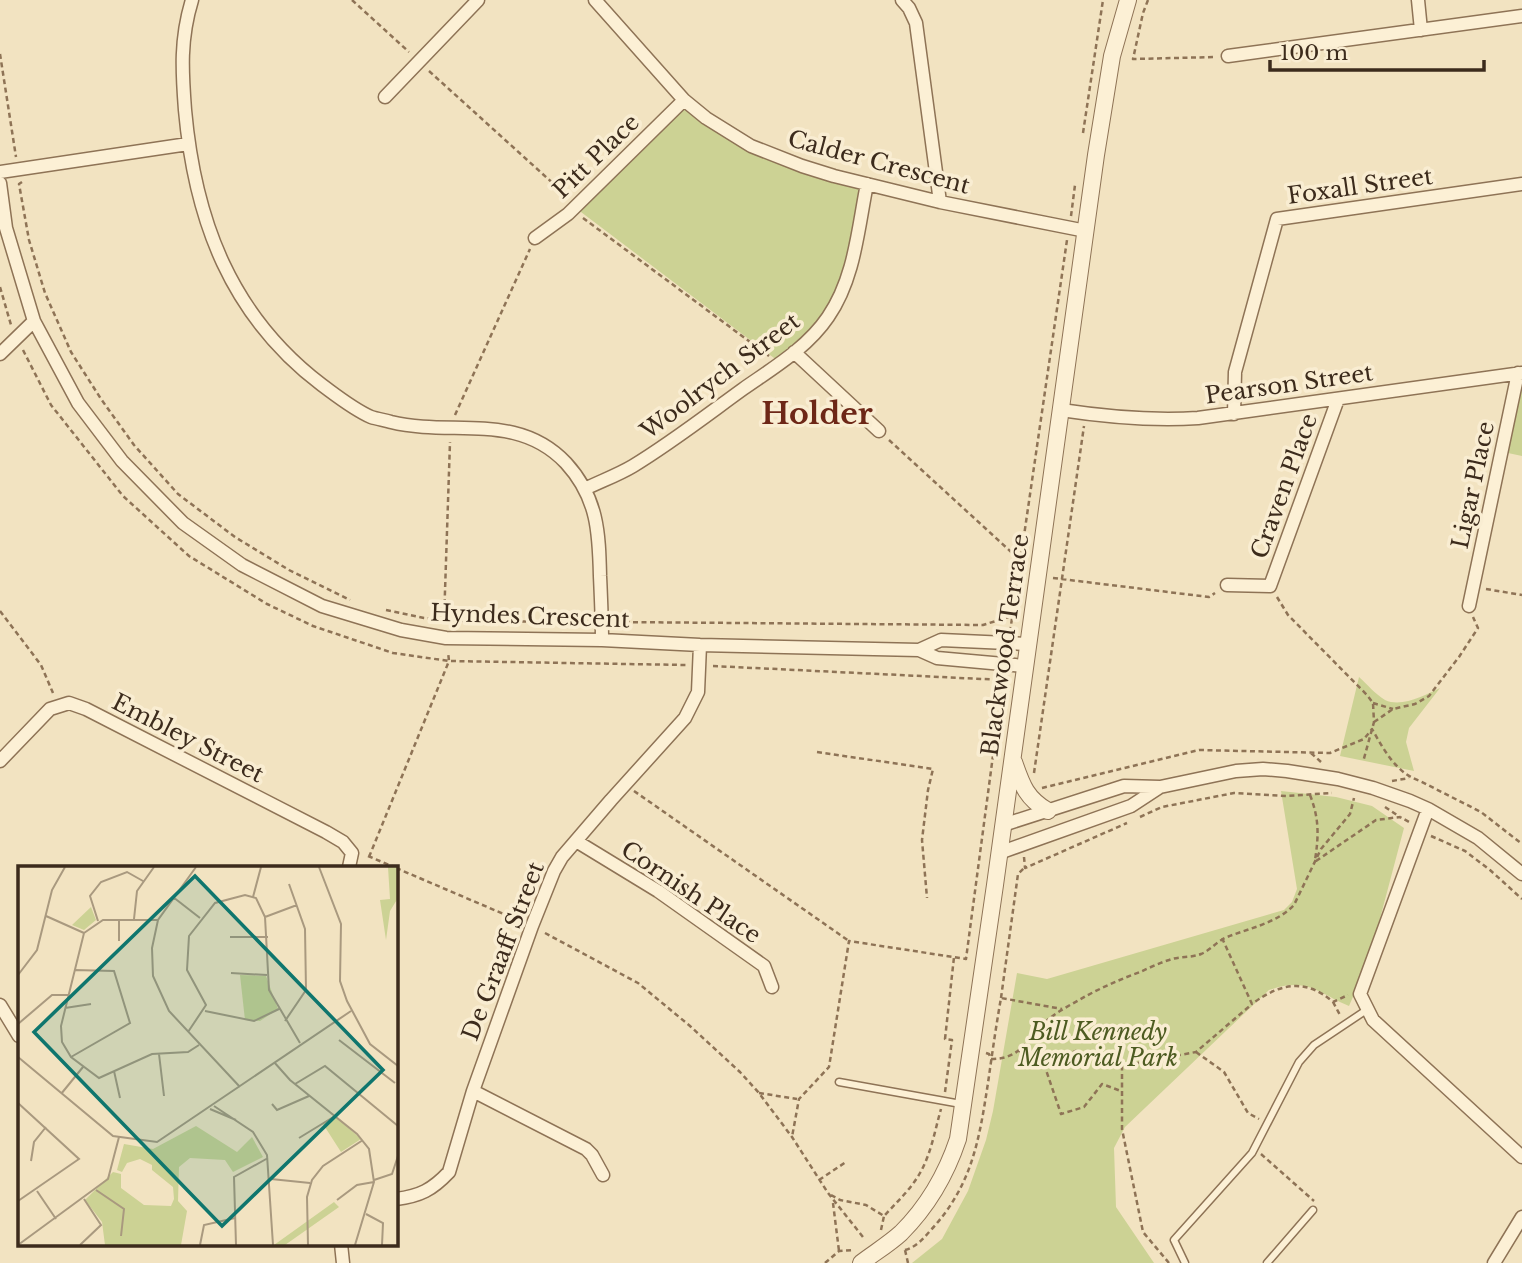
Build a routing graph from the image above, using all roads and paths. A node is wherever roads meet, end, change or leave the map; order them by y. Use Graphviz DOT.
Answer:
graph roads {
  1 [pos="192,0"];
  2 [pos="352,0"];
  3 [pos="478,0"];
  4 [pos="595,0"];
  5 [pos="902,0"];
  6 [pos="1103,0"];
  7 [pos="1128,0"];
  8 [pos="1149,0"];
  9 [pos="1418,0"];
  10 [pos="1522,16"];
  11 [pos="1421,30"];
  12 [pos="0,54"];
  13 [pos="1228,57"];
  14 [pos="419,61"];
  15 [pos="384,97"];
  16 [pos="684,100"];
  17 [pos="188,144"];
  18 [pos="1081,145"];
  19 [pos="24,168"];
  20 [pos="0,172"];
  21 [pos="0,183"];
  22 [pos="867,184"];
  23 [pos="1522,184"];
  24 [pos="1075,186"];
  25 [pos="940,202"];
  26 [pos="575,207"];
  27 [pos="1069,227"];
  28 [pos="1086,231"];
  29 [pos="535,238"];
  30 [pos="34,321"];
  31 [pos="794,352"];
  32 [pos="0,354"];
  33 [pos="779,364"];
  34 [pos="1520,373"];
  35 [pos="1338,399"];
  36 [pos="1061,410"];
  37 [pos="1085,413"];
  38 [pos="1234,414"];
  39 [pos="450,427"];
  40 [pos="879,431"];
  41 [pos="585,489"];
  42 [pos="1227,585"];
  43 [pos="1270,586"];
  44 [pos="1472,587"];
  45 [pos="1522,596"];
  46 [pos="351,600"];
  47 [pos="1469,606"];
  48 [pos="376,608"];
  49 [pos="0,611"];
  50 [pos="1012,616"];
  51 [pos="444,619"];
  52 [pos="602,622"];
  53 [pos="602,640"];
  54 [pos="1008,643"];
  55 [pos="1028,644"];
  56 [pos="701,645"];
  57 [pos="919,650"];
  58 [pos="1005,664"];
  59 [pos="700,665"];
  60 [pos="1025,666"];
  61 [pos="1003,680"];
  62 [pos="1373,704"];
  63 [pos="58,706"];
  64 [pos="1393,709"];
  65 [pos="1374,722"];
  66 [pos="1372,729"];
  67 [pos="817,752"];
  68 [pos="1013,756"];
  69 [pos="0,761"];
  70 [pos="1363,762"];
  71 [pos="624,784"];
  72 [pos="1160,787"];
  73 [pos="922,789"];
  74 [pos="928,790"];
  75 [pos="1338,792"];
  76 [pos="1350,794"];
  77 [pos="1033,795"];
  78 [pos="1310,795"];
  79 [pos="1363,797"];
  80 [pos="1354,798"];
  81 [pos="1383,806"];
  82 [pos="1428,809"];
  83 [pos="1048,811"];
  84 [pos="1400,817"];
  85 [pos="1003,825"];
  86 [pos="917,829"];
  87 [pos="922,830"];
  88 [pos="576,841"];
  89 [pos="1026,843"];
  90 [pos="1522,844"];
  91 [pos="999,853"];
  92 [pos="1314,863"];
  93 [pos="349,866"];
  94 [pos="391,866"];
  95 [pos="1025,868"];
  96 [pos="397,869"];
  97 [pos="1490,870"];
  98 [pos="1522,874"];
  99 [pos="927,898"];
  100 [pos="1522,899"];
  101 [pos="532,926"];
  102 [pos="1222,939"];
  103 [pos="849,941"];
  104 [pos="954,957"];
  105 [pos="772,986"];
  106 [pos="1360,994"];
  107 [pos="1001,998"];
  108 [pos="1333,1002"];
  109 [pos="1252,1004"];
  110 [pos="0,1005"];
  111 [pos="1062,1009"];
  112 [pos="1368,1009"];
  113 [pos="1344,1024"];
  114 [pos="18,1034"];
  115 [pos="1019,1051"];
  116 [pos="1196,1052"];
  117 [pos="991,1059"];
  118 [pos="1005,1059"];
  119 [pos="1044,1064"];
  120 [pos="1122,1066"];
  121 [pos="839,1082"];
  122 [pos="473,1091"];
  123 [pos="1122,1091"];
  124 [pos="759,1093"];
  125 [pos="799,1099"];
  126 [pos="944,1100"];
  127 [pos="963,1104"];
  128 [pos="1268,1123"];
  129 [pos="792,1138"];
  130 [pos="1261,1154"];
  131 [pos="1522,1157"];
  132 [pos="846,1162"];
  133 [pos="603,1175"];
  134 [pos="819,1180"];
  135 [pos="828,1194"];
  136 [pos="397,1199"];
  137 [pos="833,1199"];
  138 [pos="1313,1210"];
  139 [pos="1522,1217"];
  140 [pos="863,1237"];
  141 [pos="905,1250"];
  142 [pos="825,1263"];
  143 [pos="861,1263"];
  144 [pos="908,1263"];
  145 [pos="1168,1263"];
  146 [pos="1185,1263"];
  147 [pos="1266,1263"];
  148 [pos="1494,1263"];
  1 -- 17 [label="street"];
  2 -- 14 [label="path"];
  3 -- 14 [label="street"];
  4 -- 16 [label="street, Calder Crescent"];
  5 -- 25 [label="street"];
  6 -- 18 [label="path"];
  7 -- 28 [label="street, Blackwood Terrace"];
  8 -- 13 [label="path"];
  9 -- 11 [label="street"];
  10 -- 11 [label="street"];
  11 -- 13 [label="street"];
  12 -- 19 [label="path"];
  14 -- 15 [label="street"];
  14 -- 26 [label="path"];
  16 -- 22 [label="street, Calder Crescent"];
  16 -- 26 [label="street, Pitt Place"];
  17 -- 19 [label="street"];
  17 -- 39 [label="street"];
  19 -- 20 [label="street"];
  19 -- 46 [label="path"];
  21 -- 30 [label="street, Hyndes Crescent"];
  22 -- 25 [label="street, Calder Crescent"];
  22 -- 31 [label="street, Woolrych Street"];
  23 -- 38 [label="street, Foxall Street"];
  24 -- 27 [label="path"];
  25 -- 27 [label="street, Calder Crescent"];
  26 -- 29 [label="street, Pitt Place"];
  26 -- 33 [label="path"];
  27 -- 28 [label="street, Calder Crescent"];
  27 -- 50 [label="path"];
  28 -- 36 [label="street, Blackwood Terrace"];
  29 -- 39 [label="path"];
  30 -- 32 [label="street"];
  30 -- 53 [label="street, Hyndes Crescent"];
  31 -- 33 [label="street, Woolrych Street"];
  31 -- 40 [label="street"];
  33 -- 41 [label="street, Woolrych Street"];
  34 -- 35 [label="street, Pearson Street"];
  34 -- 44 [label="street, Ligar Place"];
  35 -- 38 [label="street, Pearson Street"];
  35 -- 43 [label="street, Craven Place"];
  36 -- 37 [label="street, Pearson Street"];
  36 -- 55 [label="street, Blackwood Terrace"];
  37 -- 38 [label="street, Pearson Street"];
  37 -- 77 [label="path"];
  39 -- 41 [label="street"];
  39 -- 51 [label="path"];
  41 -- 52 [label="street"];
  42 -- 43 [label="street, Craven Place"];
  43 -- 62 [label="path"];
  44 -- 45 [label="path"];
  44 -- 47 [label="street, Ligar Place"];
  47 -- 64 [label="path"];
  48 -- 51 [label="path"];
  49 -- 63 [label="path"];
  50 -- 52 [label="path"];
  50 -- 54 [label="path"];
  51 -- 52 [label="path"];
  52 -- 53 [label="street"];
  53 -- 56 [label="street, Hyndes Crescent"];
  54 -- 55 [label="street, Hyndes Crescent"];
  54 -- 57 [label="street, Hyndes Crescent"];
  55 -- 60 [label="street, Blackwood Terrace"];
  56 -- 57 [label="street, Hyndes Crescent"];
  56 -- 59 [label="street, De Graaff Street"];
  57 -- 58 [label="street, Hyndes Crescent"];
  58 -- 60 [label="street, Hyndes Crescent"];
  58 -- 61 [label="path"];
  59 -- 61 [label="path"];
  59 -- 71 [label="street, De Graaff Street"];
  59 -- 94 [label="path"];
  60 -- 68 [label="street, Blackwood Terrace"];
  61 -- 104 [label="path"];
  62 -- 64 [label="path"];
  62 -- 65 [label="path"];
  63 -- 69 [label="street"];
  63 -- 93 [label="street, Embley Street"];
  64 -- 65 [label="path"];
  65 -- 66 [label="path"];
  66 -- 70 [label="path"];
  66 -- 77 [label="path"];
  66 -- 90 [label="path"];
  67 -- 74 [label="path"];
  68 -- 77 [label="street"];
  68 -- 85 [label="street, Blackwood Terrace"];
  71 -- 88 [label="street, De Graaff Street"];
  71 -- 103 [label="path"];
  72 -- 82 [label="street"];
  72 -- 83 [label="street"];
  72 -- 89 [label="street"];
  73 -- 74 [label="path"];
  74 -- 87 [label="path"];
  75 -- 78 [label="path"];
  76 -- 79 [label="path"];
  77 -- 83 [label="street"];
  78 -- 92 [label="path"];
  78 -- 95 [label="path"];
  80 -- 92 [label="path"];
  81 -- 84 [label="path"];
  82 -- 98 [label="street"];
  82 -- 106 [label="street"];
  83 -- 85 [label="street"];
  85 -- 91 [label="street, Blackwood Terrace"];
  86 -- 87 [label="path"];
  87 -- 99 [label="path"];
  88 -- 101 [label="street, De Graaff Street"];
  88 -- 105 [label="street, Cornish Place"];
  89 -- 91 [label="street"];
  89 -- 95 [label="path"];
  91 -- 127 [label="street, Blackwood Terrace"];
  92 -- 102 [label="path"];
  95 -- 107 [label="path"];
  96 -- 101 [label="path"];
  97 -- 100 [label="path"];
  101 -- 122 [label="street, De Graaff Street"];
  101 -- 124 [label="path"];
  102 -- 109 [label="path"];
  102 -- 111 [label="path"];
  103 -- 104 [label="path"];
  103 -- 125 [label="path"];
  104 -- 126 [label="path"];
  106 -- 108 [label="path"];
  106 -- 112 [label="street"];
  107 -- 111 [label="path"];
  107 -- 117 [label="path"];
  108 -- 109 [label="path"];
  108 -- 113 [label="path"];
  109 -- 116 [label="path"];
  110 -- 114 [label="street"];
  111 -- 115 [label="path"];
  112 -- 113 [label="lane"];
  112 -- 131 [label="street"];
  113 -- 128 [label="lane"];
  115 -- 118 [label="path"];
  115 -- 119 [label="path"];
  116 -- 120 [label="path"];
  116 -- 128 [label="path"];
  119 -- 120 [label="path"];
  119 -- 123 [label="path"];
  120 -- 123 [label="path"];
  121 -- 126 [label="lane"];
  122 -- 133 [label="street"];
  122 -- 136 [label="street, De Graaff Street"];
  123 -- 145 [label="path"];
  124 -- 125 [label="path"];
  124 -- 129 [label="path"];
  125 -- 129 [label="path"];
  126 -- 127 [label="lane"];
  126 -- 135 [label="path"];
  127 -- 143 [label="street, Blackwood Terrace"];
  128 -- 146 [label="lane"];
  129 -- 134 [label="path"];
  130 -- 138 [label="path"];
  132 -- 134 [label="path"];
  134 -- 135 [label="path"];
  135 -- 137 [label="path"];
  137 -- 140 [label="path"];
  137 -- 142 [label="path"];
  138 -- 147 [label="lane"];
  139 -- 148 [label="street"];
  141 -- 144 [label="path"];
}
